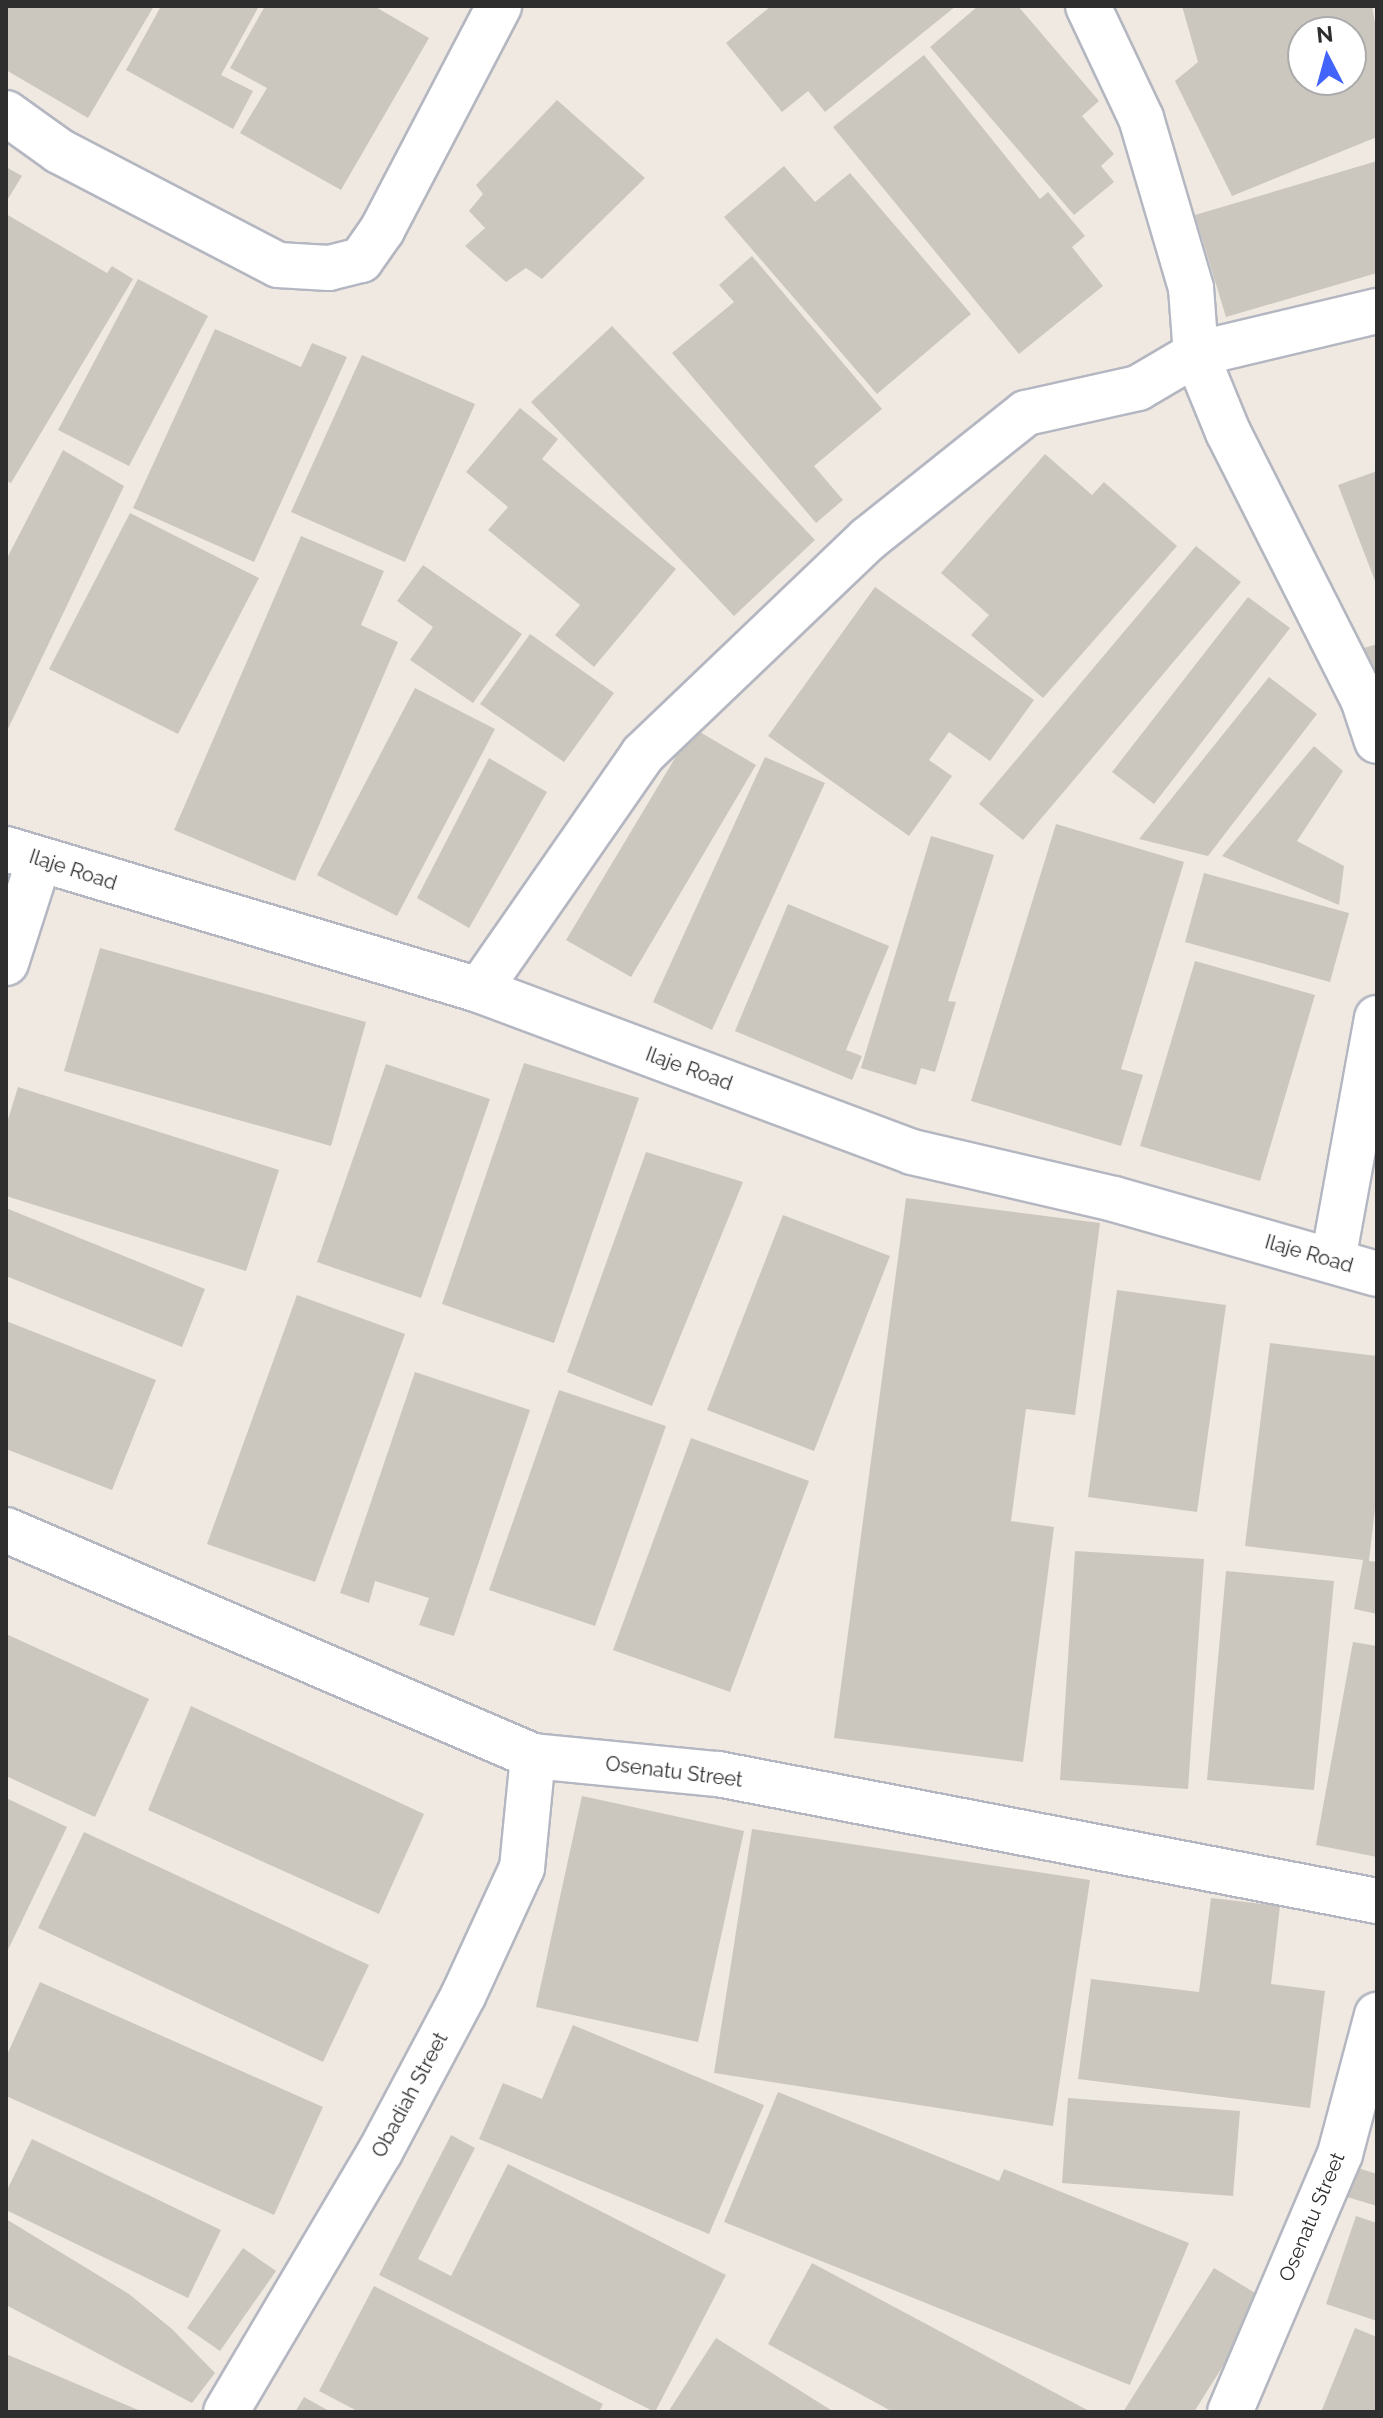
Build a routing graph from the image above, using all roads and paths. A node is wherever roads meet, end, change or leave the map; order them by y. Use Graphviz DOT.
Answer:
graph roads {
  1 [pos="499,6"];
  2 [pos="1088,6"];
  3 [pos="6,113"];
  4 [pos="1377,311"];
  5 [pos="1196,354"];
  6 [pos="1377,741"];
  7 [pos="22,854"];
  8 [pos="6,963"];
  9 [pos="479,990"];
  10 [pos="1377,1018"];
  11 [pos="1333,1260"];
  12 [pos="1377,1274"];
  13 [pos="6,1530"];
  14 [pos="533,1756"];
  15 [pos="1377,1901"];
  16 [pos="1377,2015"];
  17 [pos="226,2412"];
  18 [pos="1230,2412"];
  1 -- 3 [label="street"];
  2 -- 5 [label="street"];
  4 -- 5 [label="street"];
  5 -- 6 [label="street"];
  5 -- 9 [label="street"];
  7 -- 8 [label="street"];
  7 -- 9 [label="street, Ilaje Road"];
  9 -- 11 [label="street, Ilaje Road"];
  10 -- 11 [label="street"];
  11 -- 12 [label="street, Ilaje Road"];
  13 -- 14 [label="street, Osenatu Street"];
  14 -- 15 [label="street, Osenatu Street"];
  14 -- 17 [label="street, Obadiah Street"];
  16 -- 18 [label="street, Osenatu Street"];
}
